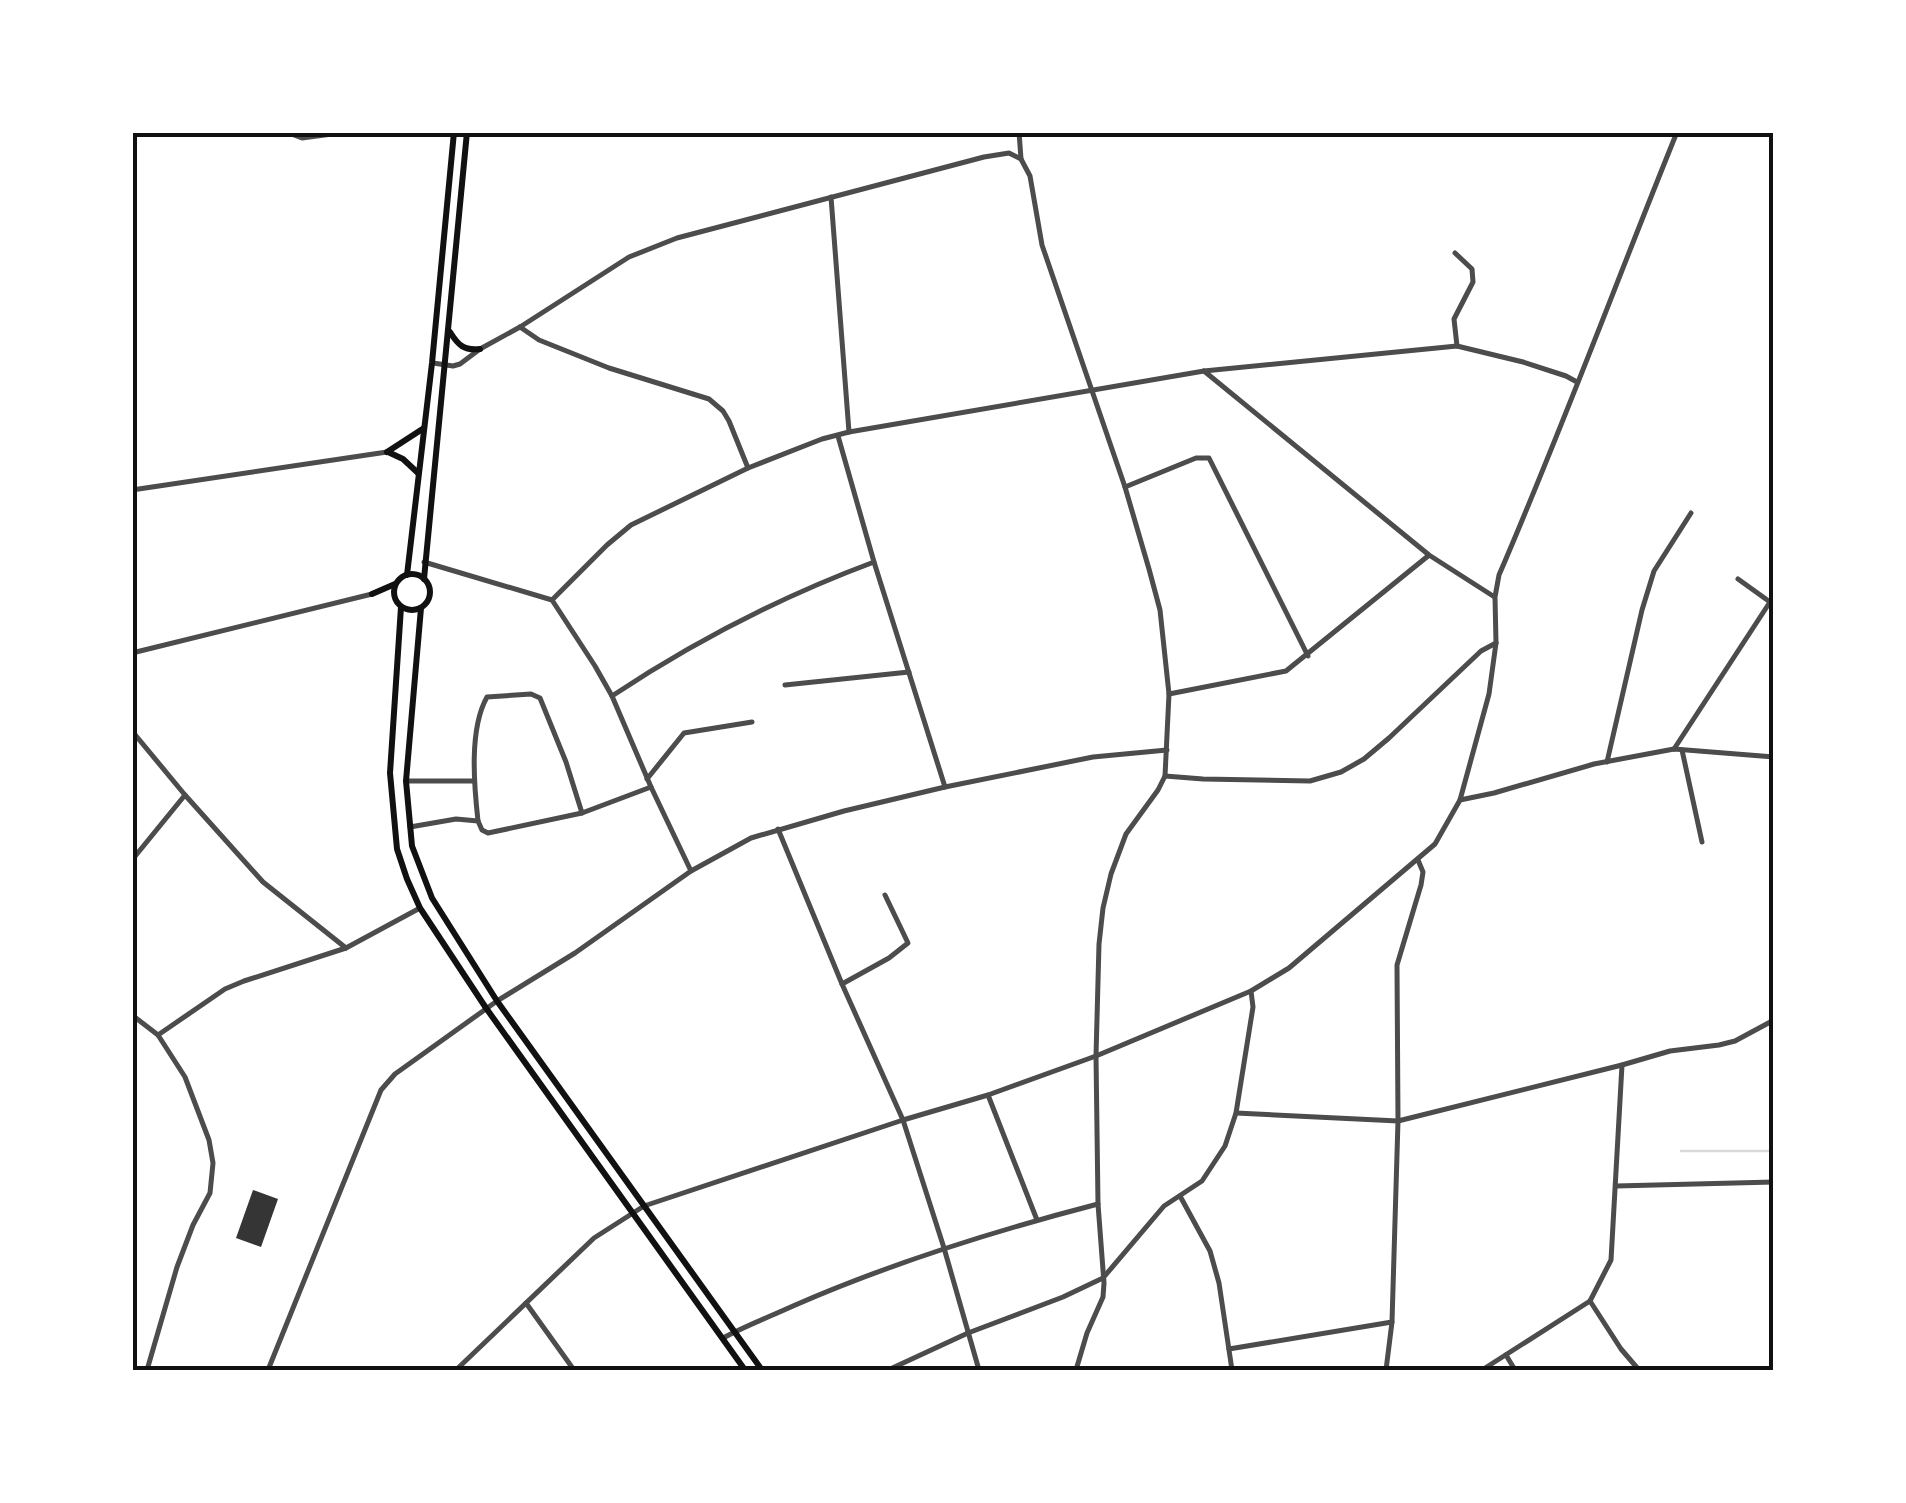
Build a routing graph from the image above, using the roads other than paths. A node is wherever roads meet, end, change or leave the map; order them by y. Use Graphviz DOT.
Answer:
graph roads {
  1 [pos="286,132"];
  2 [pos="346,132"];
  3 [pos="454,132"];
  4 [pos="467,132"];
  5 [pos="1019,132"];
  6 [pos="1678,132"];
  7 [pos="1021,158"];
  8 [pos="831,197"];
  9 [pos="1455,254"];
  10 [pos="520,327"];
  11 [pos="448,329"];
  12 [pos="1457,346"];
  13 [pos="480,348"];
  14 [pos="432,363"];
  15 [pos="444,364"];
  16 [pos="1204,371"];
  17 [pos="1578,382"];
  18 [pos="1092,391"];
  19 [pos="424,428"];
  20 [pos="849,432"];
  21 [pos="838,434"];
  22 [pos="387,452"];
  23 [pos="748,468"];
  24 [pos="418,474"];
  25 [pos="1125,487"];
  26 [pos="132,490"];
  27 [pos="1692,513"];
  28 [pos="1429,556"];
  29 [pos="424,562"];
  30 [pos="874,562"];
  31 [pos="407,575"];
  32 [pos="424,579"];
  33 [pos="1738,579"];
  34 [pos="396,584"];
  35 [pos="372,594"];
  36 [pos="1495,597"];
  37 [pos="552,600"];
  38 [pos="399,604"];
  39 [pos="421,608"];
  40 [pos="1496,643"];
  41 [pos="132,654"];
  42 [pos="1308,656"];
  43 [pos="909,672"];
  44 [pos="785,685"];
  45 [pos="1169,694"];
  46 [pos="612,696"];
  47 [pos="752,722"];
  48 [pos="132,731"];
  49 [pos="1678,749"];
  50 [pos="1167,750"];
  51 [pos="1774,757"];
  52 [pos="1607,762"];
  53 [pos="1166,776"];
  54 [pos="647,779"];
  55 [pos="406,781"];
  56 [pos="474,781"];
  57 [pos="945,786"];
  58 [pos="651,787"];
  59 [pos="186,795"];
  60 [pos="1460,800"];
  61 [pos="582,812"];
  62 [pos="478,821"];
  63 [pos="410,827"];
  64 [pos="778,829"];
  65 [pos="1702,842"];
  66 [pos="132,860"];
  67 [pos="1418,860"];
  68 [pos="691,871"];
  69 [pos="885,895"];
  70 [pos="420,908"];
  71 [pos="346,948"];
  72 [pos="842,984"];
  73 [pos="1252,991"];
  74 [pos="496,1001"];
  75 [pos="486,1008"];
  76 [pos="132,1016"];
  77 [pos="1774,1020"];
  78 [pos="158,1035"];
  79 [pos="1096,1056"];
  80 [pos="1622,1066"];
  81 [pos="988,1095"];
  82 [pos="1236,1112"];
  83 [pos="903,1120"];
  84 [pos="1398,1120"];
  85 [pos="1774,1182"];
  86 [pos="1616,1186"];
  87 [pos="1180,1196"];
  88 [pos="1098,1204"];
  89 [pos="644,1206"];
  90 [pos="633,1213"];
  91 [pos="1037,1220"];
  92 [pos="944,1248"];
  93 [pos="1103,1278"];
  94 [pos="1590,1301"];
  95 [pos="526,1303"];
  96 [pos="1392,1322"];
  97 [pos="734,1332"];
  98 [pos="968,1333"];
  99 [pos="723,1338"];
  100 [pos="1229,1349"];
  101 [pos="1506,1354"];
  102 [pos="147,1370"];
  103 [pos="268,1370"];
  104 [pos="456,1370"];
  105 [pos="574,1370"];
  106 [pos="745,1370"];
  107 [pos="762,1370"];
  108 [pos="888,1370"];
  109 [pos="979,1370"];
  110 [pos="1076,1370"];
  111 [pos="1232,1370"];
  112 [pos="1386,1370"];
  113 [pos="1482,1370"];
  114 [pos="1515,1370"];
  115 [pos="1639,1370"];
  1 -- 2 [label="street"];
  3 -- 14 [label="main road"];
  4 -- 11 [label="main road"];
  5 -- 7 [label="street"];
  6 -- 17 [label="street"];
  7 -- 8 [label="street"];
  7 -- 18 [label="street"];
  8 -- 10 [label="street"];
  8 -- 20 [label="street"];
  9 -- 12 [label="street"];
  10 -- 13 [label="street"];
  10 -- 23 [label="street"];
  11 -- 13 [label="main road"];
  11 -- 15 [label="main road"];
  12 -- 16 [label="street"];
  12 -- 17 [label="street"];
  13 -- 15 [label="street"];
  14 -- 15 [label="street"];
  14 -- 19 [label="main road"];
  15 -- 29 [label="main road"];
  16 -- 18 [label="street"];
  16 -- 28 [label="street"];
  17 -- 36 [label="street"];
  18 -- 20 [label="street"];
  18 -- 25 [label="street"];
  19 -- 22 [label="main road"];
  19 -- 24 [label="main road"];
  20 -- 21 [label="street"];
  21 -- 23 [label="street"];
  21 -- 30 [label="street"];
  22 -- 24 [label="main road"];
  22 -- 26 [label="street"];
  23 -- 37 [label="street"];
  24 -- 31 [label="main road"];
  25 -- 42 [label="street"];
  25 -- 45 [label="street"];
  27 -- 52 [label="street"];
  28 -- 36 [label="street"];
  28 -- 42 [label="street"];
  29 -- 32 [label="main road"];
  29 -- 37 [label="street"];
  30 -- 43 [label="street"];
  30 -- 46 [label="street"];
  31 -- 32 [label="main road"];
  31 -- 34 [label="main road"];
  32 -- 39 [label="main road"];
  33 -- 49 [label="street"];
  34 -- 35 [label="main road"];
  34 -- 38 [label="main road"];
  35 -- 38 [label="main road"];
  35 -- 41 [label="street"];
  36 -- 40 [label="street"];
  37 -- 46 [label="street"];
  38 -- 39 [label="main road"];
  38 -- 70 [label="main road"];
  39 -- 55 [label="main road"];
  40 -- 53 [label="street"];
  40 -- 60 [label="street"];
  42 -- 45 [label="street"];
  43 -- 44 [label="street"];
  43 -- 57 [label="street"];
  45 -- 50 [label="street"];
  46 -- 54 [label="street"];
  47 -- 54 [label="street"];
  48 -- 59 [label="street"];
  49 -- 51 [label="street"];
  49 -- 52 [label="street"];
  49 -- 65 [label="street"];
  50 -- 53 [label="street"];
  50 -- 57 [label="street"];
  52 -- 60 [label="street"];
  53 -- 79 [label="street"];
  54 -- 58 [label="street"];
  55 -- 56 [label="street"];
  55 -- 63 [label="main road"];
  56 -- 61 [label="street"];
  56 -- 62 [label="street"];
  57 -- 64 [label="street"];
  58 -- 61 [label="street"];
  58 -- 68 [label="street"];
  59 -- 66 [label="street"];
  59 -- 71 [label="street"];
  60 -- 67 [label="street"];
  61 -- 62 [label="street"];
  62 -- 63 [label="street"];
  63 -- 74 [label="main road"];
  64 -- 68 [label="street"];
  64 -- 72 [label="street"];
  67 -- 73 [label="street"];
  67 -- 84 [label="street"];
  68 -- 74 [label="street"];
  69 -- 72 [label="street"];
  70 -- 71 [label="street"];
  70 -- 75 [label="main road"];
  71 -- 78 [label="street"];
  72 -- 83 [label="street"];
  73 -- 79 [label="street"];
  73 -- 82 [label="street"];
  74 -- 75 [label="street"];
  74 -- 89 [label="main road"];
  75 -- 90 [label="main road"];
  75 -- 103 [label="street"];
  76 -- 78 [label="street"];
  77 -- 80 [label="street"];
  78 -- 102 [label="street"];
  79 -- 81 [label="street"];
  79 -- 88 [label="street"];
  80 -- 84 [label="street"];
  80 -- 86 [label="street"];
  81 -- 83 [label="street"];
  81 -- 91 [label="street"];
  82 -- 84 [label="street"];
  82 -- 87 [label="street"];
  83 -- 89 [label="street"];
  83 -- 92 [label="street"];
  84 -- 96 [label="street"];
  85 -- 86 [label="street"];
  86 -- 94 [label="street"];
  87 -- 93 [label="street"];
  87 -- 100 [label="street"];
  88 -- 91 [label="street"];
  88 -- 93 [label="street"];
  89 -- 90 [label="street"];
  89 -- 97 [label="main road"];
  90 -- 95 [label="street"];
  90 -- 99 [label="main road"];
  91 -- 92 [label="street"];
  92 -- 97 [label="street"];
  92 -- 98 [label="street"];
  93 -- 98 [label="street"];
  93 -- 110 [label="street"];
  94 -- 101 [label="street"];
  94 -- 115 [label="street"];
  95 -- 104 [label="street"];
  95 -- 105 [label="street"];
  96 -- 100 [label="street"];
  96 -- 112 [label="street"];
  97 -- 99 [label="street"];
  97 -- 107 [label="main road"];
  98 -- 108 [label="street"];
  98 -- 109 [label="street"];
  99 -- 106 [label="main road"];
  100 -- 111 [label="street"];
  101 -- 113 [label="street"];
  101 -- 114 [label="street"];
}
